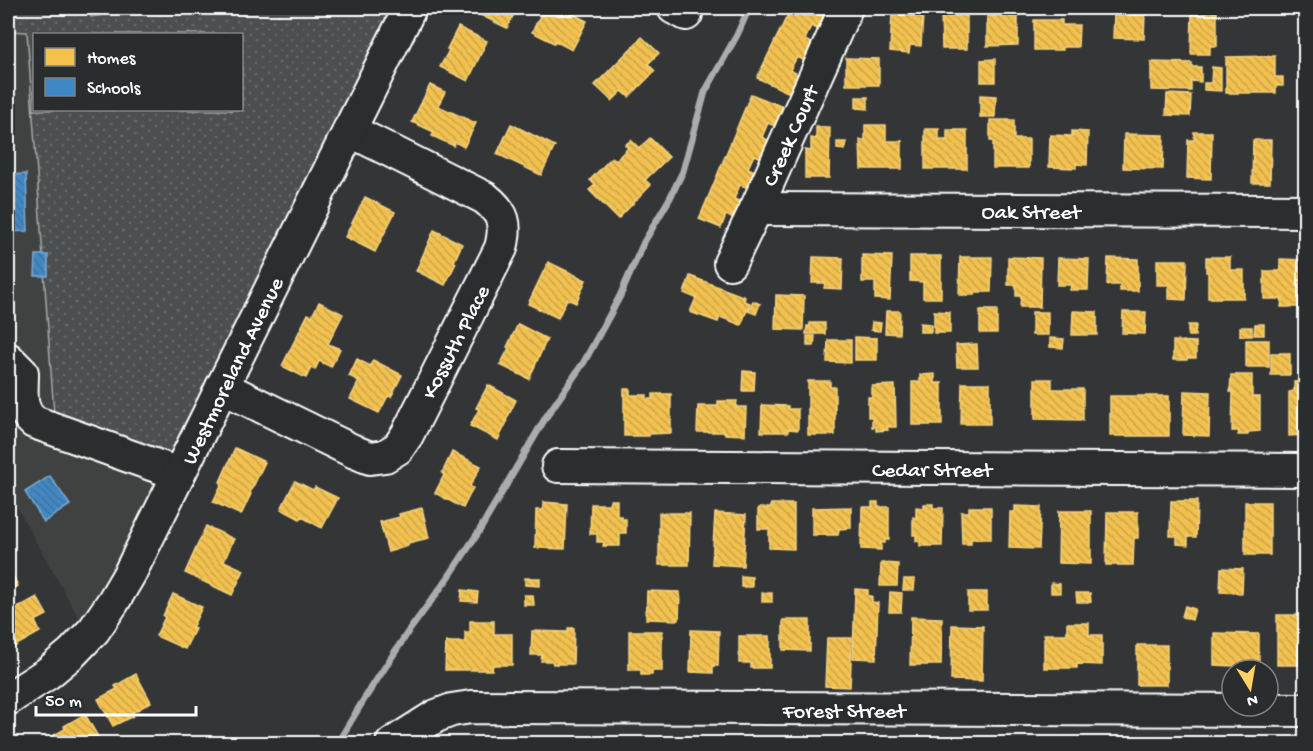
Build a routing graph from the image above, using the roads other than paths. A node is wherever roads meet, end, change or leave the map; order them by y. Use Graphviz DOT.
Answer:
graph roads {
  1 [pos="410,8"];
  2 [pos="846,8"];
  3 [pos="349,130"];
  4 [pos="756,209"];
  5 [pos="1305,211"];
  6 [pos="730,262"];
  7 [pos="8,359"];
  8 [pos="222,387"];
  9 [pos="558,466"];
  10 [pos="1305,470"];
  11 [pos="179,474"];
  12 [pos="8,699"];
  13 [pos="1305,710"];
  14 [pos="392,744"];
  1 -- 3 [label="street, Westmoreland Avenue"];
  2 -- 4 [label="street, Creek Court"];
  3 -- 8 [label="street, Westmoreland Avenue"];
  3 -- 8 [label="street, Kossuth Place"];
  4 -- 5 [label="street, Oak Street"];
  4 -- 6 [label="street, Creek Court"];
  7 -- 11 [label="street"];
  8 -- 11 [label="street, Westmoreland Avenue"];
  9 -- 10 [label="street, Cedar Street"];
  11 -- 12 [label="street, Westmoreland Avenue"];
  13 -- 14 [label="street, Forest Street"];
}
